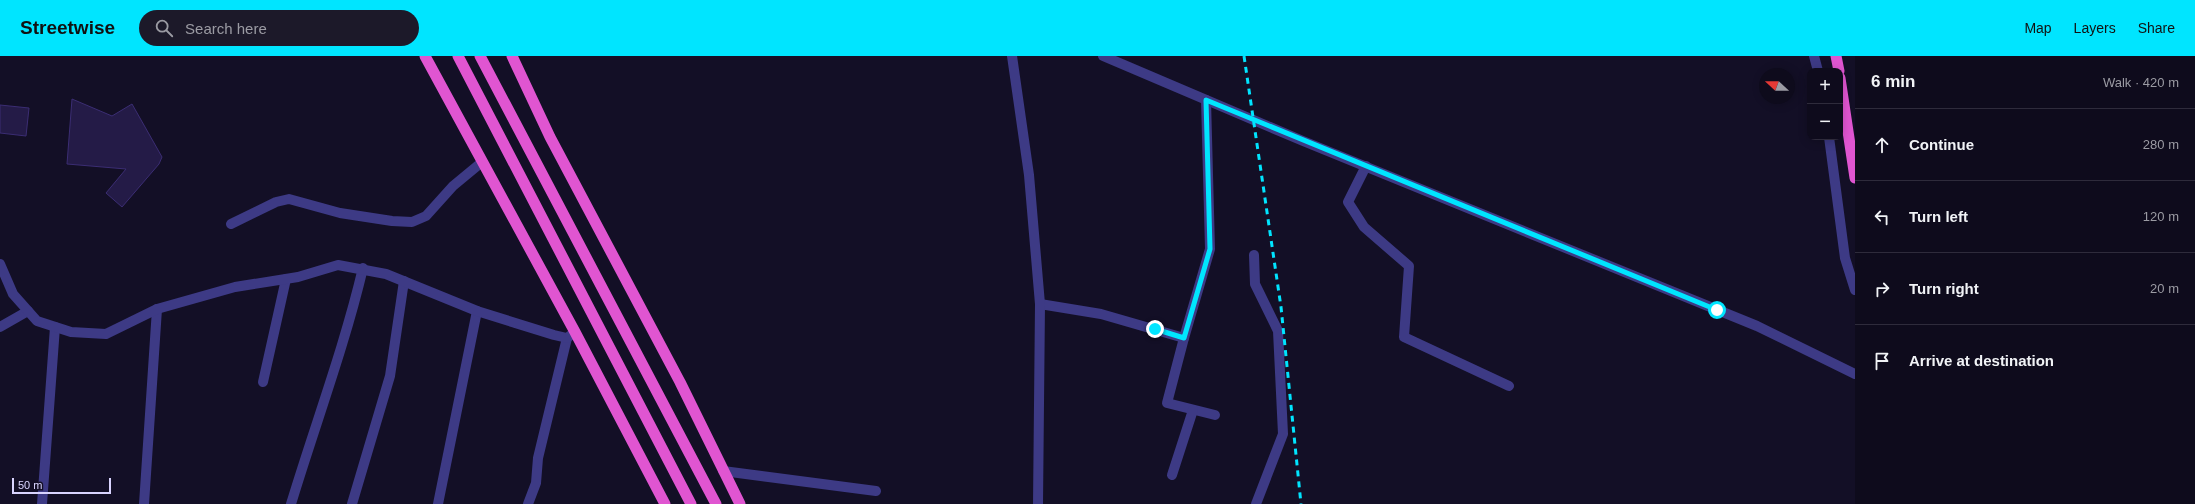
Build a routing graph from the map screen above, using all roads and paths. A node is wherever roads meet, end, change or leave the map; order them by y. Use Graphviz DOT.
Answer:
graph roads {
  1 [pos="425,56"];
  2 [pos="458,56"];
  3 [pos="480,56"];
  4 [pos="512,56"];
  5 [pos="1012,56"];
  6 [pos="1103,56"];
  7 [pos="1814,56"];
  8 [pos="1836,56"];
  9 [pos="1817,68"];
  10 [pos="1838,68"];
  11 [pos="1843,98"];
  12 [pos="1206,100"];
  13 [pos="1829,140"];
  14 [pos="482,162"];
  15 [pos="1366,166"];
  16 [pos="1855,178"];
  17 [pos="231,224"];
  18 [pos="1254,255"];
  19 [pos="0,264"];
  20 [pos="363,268"];
  21 [pos="286,279"];
  22 [pos="404,281"];
  23 [pos="1855,290"];
  24 [pos="1040,304"];
  25 [pos="157,309"];
  26 [pos="28,311"];
  27 [pos="476,311"];
  28 [pos="0,326"];
  29 [pos="55,327"];
  30 [pos="571,335"];
  31 [pos="1184,338"];
  32 [pos="1855,374"];
  33 [pos="263,382"];
  34 [pos="1509,386"];
  35 [pos="1193,410"];
  36 [pos="1215,415"];
  37 [pos="723,472"];
  38 [pos="1172,475"];
  39 [pos="876,491"];
  40 [pos="42,504"];
  41 [pos="144,504"];
  42 [pos="291,504"];
  43 [pos="352,504"];
  44 [pos="438,504"];
  45 [pos="528,504"];
  46 [pos="664,504"];
  47 [pos="691,504"];
  48 [pos="716,504"];
  49 [pos="740,504"];
  50 [pos="1038,504"];
  51 [pos="1256,504"];
  1 -- 14 [label="highway"];
  2 -- 47 [label="highway"];
  3 -- 48 [label="highway"];
  4 -- 37 [label="highway"];
  5 -- 24 [label="street"];
  6 -- 12 [label="street"];
  7 -- 9 [label="street"];
  8 -- 10 [label="highway"];
  11 -- 16 [label="highway"];
  12 -- 15 [label="street"];
  12 -- 31 [label="street"];
  13 -- 23 [label="street"];
  14 -- 17 [label="street"];
  14 -- 30 [label="highway"];
  15 -- 32 [label="street"];
  15 -- 34 [label="street"];
  18 -- 51 [label="street"];
  19 -- 26 [label="street"];
  20 -- 21 [label="street"];
  20 -- 22 [label="street"];
  20 -- 42 [label="street"];
  21 -- 25 [label="street"];
  21 -- 33 [label="street"];
  22 -- 27 [label="street"];
  22 -- 43 [label="street"];
  24 -- 31 [label="street"];
  24 -- 50 [label="street"];
  25 -- 29 [label="street"];
  25 -- 41 [label="street"];
  26 -- 28 [label="street"];
  26 -- 29 [label="street"];
  27 -- 30 [label="street"];
  27 -- 44 [label="street"];
  29 -- 40 [label="street"];
  30 -- 45 [label="street"];
  30 -- 46 [label="highway"];
  31 -- 35 [label="street"];
  35 -- 36 [label="street"];
  35 -- 38 [label="street"];
  37 -- 39 [label="street"];
  37 -- 49 [label="highway"];
}
